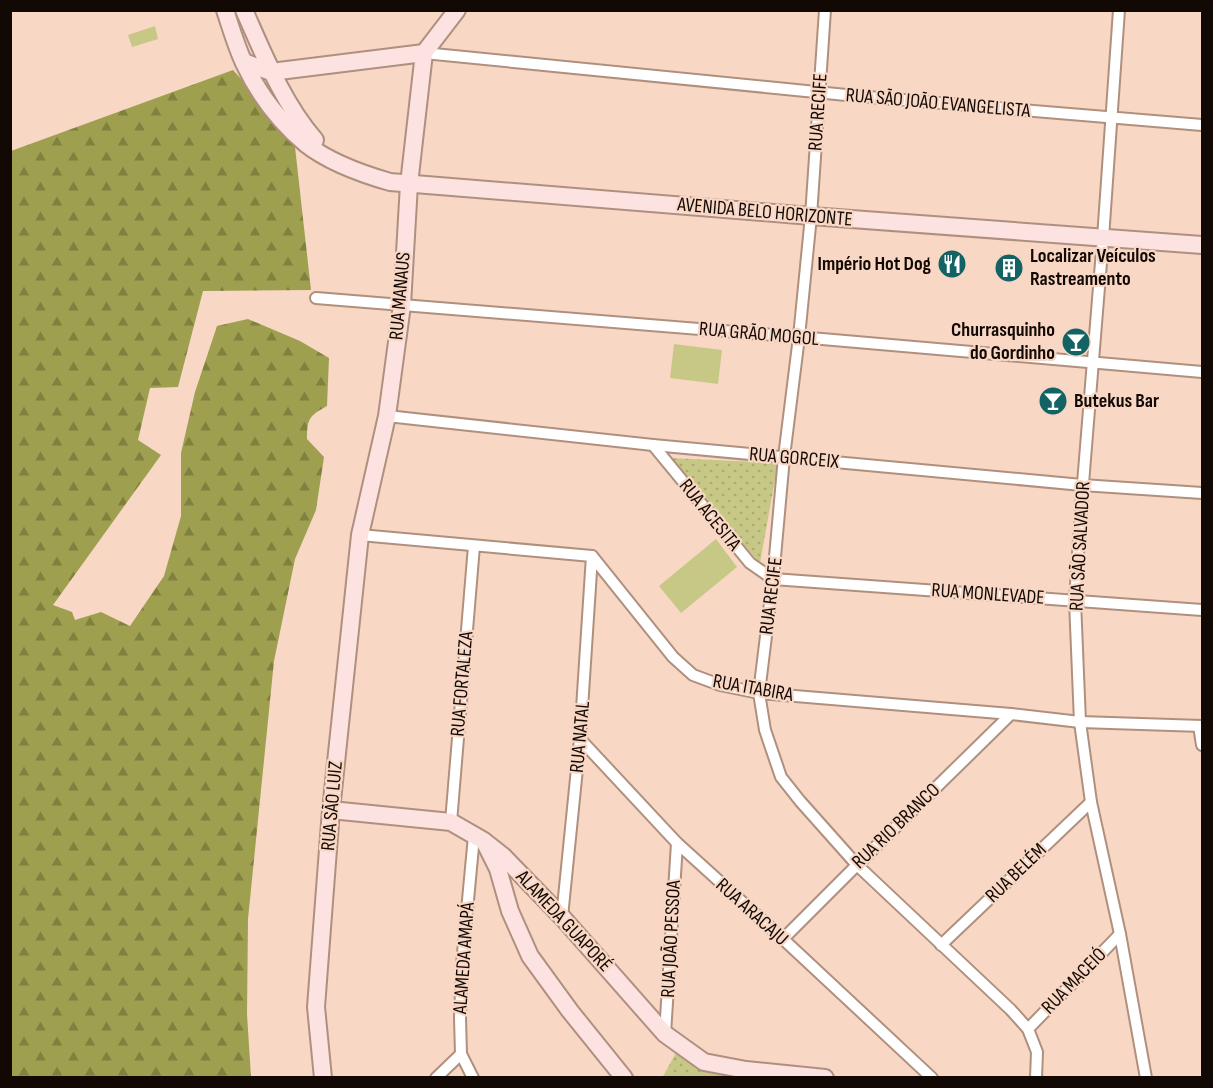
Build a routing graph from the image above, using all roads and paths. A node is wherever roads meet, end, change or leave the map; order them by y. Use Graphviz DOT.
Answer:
graph roads {
  1 [pos="225,10"];
  2 [pos="244,10"];
  3 [pos="457,10"];
  4 [pos="825,10"];
  5 [pos="1119,10"];
  6 [pos="424,54"];
  7 [pos="244,62"];
  8 [pos="271,72"];
  9 [pos="819,92"];
  10 [pos="1112,118"];
  11 [pos="1203,125"];
  12 [pos="331,159"];
  13 [pos="409,184"];
  14 [pos="811,216"];
  15 [pos="1103,238"];
  16 [pos="1203,245"];
  17 [pos="316,298"];
  18 [pos="402,305"];
  19 [pos="800,337"];
  20 [pos="1093,363"];
  21 [pos="1203,372"];
  22 [pos="387,416"];
  23 [pos="653,445"];
  24 [pos="784,457"];
  25 [pos="1082,485"];
  26 [pos="1203,493"];
  27 [pos="360,535"];
  28 [pos="474,546"];
  29 [pos="592,556"];
  30 [pos="773,579"];
  31 [pos="1075,601"];
  32 [pos="1203,610"];
  33 [pos="759,693"];
  34 [pos="1011,714"];
  35 [pos="1080,722"];
  36 [pos="1201,726"];
  37 [pos="580,739"];
  38 [pos="1203,745"];
  39 [pos="1091,802"];
  40 [pos="331,810"];
  41 [pos="451,822"];
  42 [pos="479,839"];
  43 [pos="677,843"];
  44 [pos="857,864"];
  45 [pos="562,917"];
  46 [pos="1120,934"];
  47 [pos="783,939"];
  48 [pos="941,945"];
  49 [pos="1028,1029"];
  50 [pos="665,1034"];
  51 [pos="461,1054"];
  52 [pos="747,1074"];
  53 [pos="801,1076"];
  54 [pos="323,1077"];
  55 [pos="436,1077"];
  56 [pos="473,1077"];
  57 [pos="624,1077"];
  58 [pos="825,1077"];
  59 [pos="932,1077"];
  60 [pos="1036,1077"];
  61 [pos="1146,1077"];
  1 -- 7 [label="street, AVENIDA BELO HORIZONTE"];
  2 -- 8 [label="street, AVENIDA BELO HORIZONTE"];
  3 -- 6 [label="street"];
  4 -- 9 [label="street, RUA RECIFE"];
  5 -- 10 [label="street, RUA SÃO SALVADOR"];
  6 -- 8 [label="street"];
  6 -- 9 [label="street, RUA SÃO JOÃO EVANGELISTA"];
  6 -- 13 [label="street, RUA MANAUS"];
  7 -- 8 [label="street"];
  7 -- 12 [label="street, AVENIDA BELO HORIZONTE"];
  8 -- 12 [label="street, AVENIDA BELO HORIZONTE"];
  9 -- 10 [label="street, RUA SÃO JOÃO EVANGELISTA"];
  9 -- 14 [label="street, RUA RECIFE"];
  10 -- 11 [label="street, RUA SÃO JOÃO EVANGELISTA"];
  10 -- 15 [label="street, RUA SÃO SALVADOR"];
  12 -- 13 [label="street, AVENIDA BELO HORIZONTE"];
  13 -- 14 [label="street, AVENIDA BELO HORIZONTE"];
  13 -- 18 [label="street, RUA MANAUS"];
  14 -- 15 [label="street, AVENIDA BELO HORIZONTE"];
  14 -- 19 [label="street, RUA RECIFE"];
  15 -- 16 [label="street, AVENIDA BELO HORIZONTE"];
  15 -- 20 [label="street, RUA SÃO SALVADOR"];
  17 -- 18 [label="street, RUA GRÃO MOGOL"];
  18 -- 19 [label="street, RUA GRÃO MOGOL"];
  18 -- 22 [label="street, RUA MANAUS"];
  19 -- 20 [label="street, RUA GRÃO MOGOL"];
  19 -- 24 [label="street, RUA RECIFE"];
  20 -- 21 [label="street, RUA GRÃO MOGOL"];
  20 -- 25 [label="street, RUA SÃO SALVADOR"];
  22 -- 23 [label="street, RUA GORCEIX"];
  22 -- 27 [label="street, RUA MANAUS"];
  23 -- 24 [label="street, RUA GORCEIX"];
  23 -- 30 [label="street, RUA ACESITA"];
  24 -- 25 [label="street, RUA GORCEIX"];
  24 -- 30 [label="street, RUA RECIFE"];
  25 -- 26 [label="street, RUA GORCEIX"];
  25 -- 31 [label="street, RUA SÃO SALVADOR"];
  27 -- 28 [label="street"];
  27 -- 40 [label="street, RUA SÃO LUIZ"];
  28 -- 29 [label="street"];
  28 -- 41 [label="street, RUA FORTALEZA"];
  29 -- 33 [label="street, RUA ITABIRA"];
  29 -- 37 [label="street, RUA NATAL"];
  30 -- 31 [label="street, RUA MONLEVADE"];
  30 -- 33 [label="street, RUA RECIFE"];
  31 -- 32 [label="street, RUA MONLEVADE"];
  31 -- 35 [label="street, RUA SÃO SALVADOR"];
  33 -- 34 [label="street, RUA ITABIRA"];
  33 -- 44 [label="street, RUA RECIFE"];
  34 -- 35 [label="street, RUA ITABIRA"];
  34 -- 44 [label="street, RUA RIO BRANCO"];
  35 -- 36 [label="street, RUA ITABIRA"];
  35 -- 39 [label="street, RUA SÃO SALVADOR"];
  36 -- 38 [label="street"];
  37 -- 43 [label="street, RUA ARACAJU"];
  37 -- 45 [label="street, RUA NATAL"];
  39 -- 46 [label="street, RUA SÃO SALVADOR"];
  39 -- 48 [label="street, RUA BELÉM"];
  40 -- 41 [label="street"];
  40 -- 54 [label="street, RUA SÃO LUIZ"];
  41 -- 42 [label="street, ALAMEDA GUAPORÉ"];
  42 -- 45 [label="street, ALAMEDA GUAPORÉ"];
  42 -- 51 [label="street, ALAMEDA AMAPÁ"];
  42 -- 57 [label="street"];
  43 -- 47 [label="street, RUA ARACAJU"];
  43 -- 50 [label="street, RUA JOÃO PESSOA"];
  44 -- 47 [label="street, RUA RIO BRANCO"];
  44 -- 48 [label="street, RUA RECIFE"];
  45 -- 50 [label="street, ALAMEDA GUAPORÉ"];
  46 -- 49 [label="street, RUA MACEIÓ"];
  46 -- 61 [label="street, RUA SÃO SALVADOR"];
  47 -- 59 [label="street, RUA ARACAJU"];
  48 -- 49 [label="street, RUA RECIFE"];
  49 -- 60 [label="street, RUA RECIFE"];
  50 -- 52 [label="street, ALAMEDA GUAPORÉ"];
  51 -- 55 [label="street"];
  51 -- 56 [label="street, ALAMEDA AMAPÁ"];
  52 -- 53 [label="street, ALAMEDA GUAPORÉ"];
  53 -- 58 [label="street, ALAMEDA GUAPORÉ"];
}
